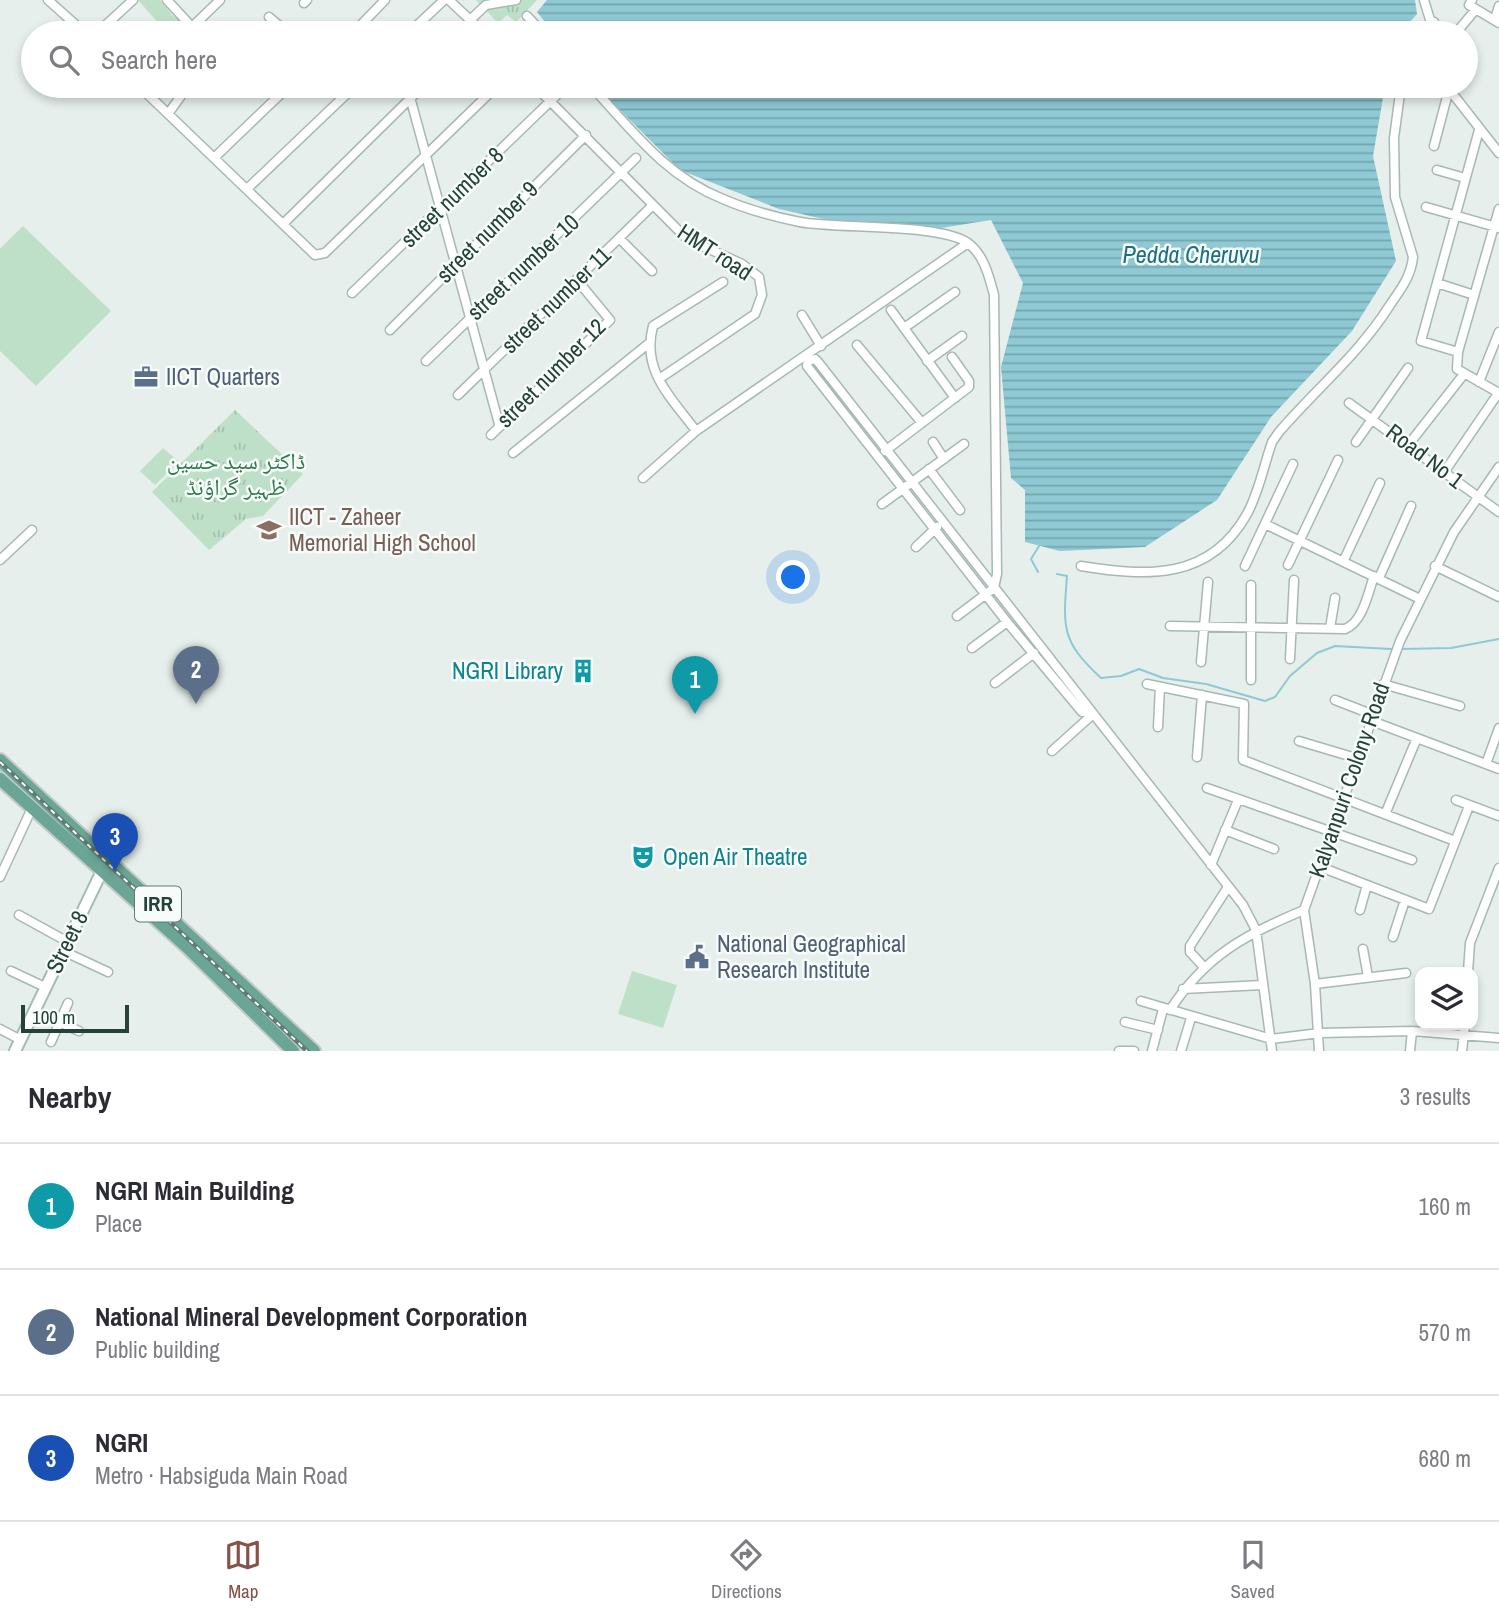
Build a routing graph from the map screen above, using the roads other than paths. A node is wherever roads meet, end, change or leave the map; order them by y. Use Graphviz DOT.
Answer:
graph roads {
  1 [pos="49,0"];
  2 [pos="133,0"];
  3 [pos="167,0"];
  4 [pos="220,0"];
  5 [pos="386,0"];
  6 [pos="447,0"];
  7 [pos="516,0"];
  8 [pos="1424,0"];
  9 [pos="486,2"];
  10 [pos="1474,4"];
  11 [pos="1499,6"];
  12 [pos="527,16"];
  13 [pos="269,17"];
  14 [pos="470,20"];
  15 [pos="72,21"];
  16 [pos="110,21"];
  17 [pos="187,21"];
  18 [pos="202,21"];
  19 [pos="274,21"];
  20 [pos="365,21"];
  21 [pos="423,21"];
  22 [pos="532,21"];
  23 [pos="1433,21"];
  24 [pos="1463,21"];
  25 [pos="1497,21"];
  26 [pos="152,98"];
  27 [pos="180,98"];
  28 [pos="272,98"];
  29 [pos="342,98"];
  30 [pos="410,98"];
  31 [pos="484,98"];
  32 [pos="548,98"];
  33 [pos="554,98"];
  34 [pos="602,98"];
  35 [pos="1399,98"];
  36 [pos="1445,98"];
  37 [pos="1456,98"];
  38 [pos="551,101"];
  39 [pos="169,114"];
  40 [pos="1479,130"];
  41 [pos="586,135"];
  42 [pos="1434,146"];
  43 [pos="1499,153"];
  44 [pos="424,156"];
  45 [pos="215,158"];
  46 [pos="636,159"];
  47 [pos="1437,170"];
  48 [pos="622,173"];
  49 [pos="1465,178"];
  50 [pos="248,188"];
  51 [pos="653,205"];
  52 [pos="1426,208"];
  53 [pos="440,209"];
  54 [pos="1499,209"];
  55 [pos="1455,215"];
  56 [pos="284,223"];
  57 [pos="1497,227"];
  58 [pos="620,238"];
  59 [pos="968,243"];
  60 [pos="454,264"];
  61 [pos="652,271"];
  62 [pos="577,280"];
  63 [pos="723,282"];
  64 [pos="1437,283"];
  65 [pos="955,292"];
  66 [pos="352,293"];
  67 [pos="1474,295"];
  68 [pos="891,310"];
  69 [pos="802,315"];
  70 [pos="470,317"];
  71 [pos="904,328"];
  72 [pos="390,330"];
  73 [pos="1499,332"];
  74 [pos="962,336"];
  75 [pos="648,344"];
  76 [pos="857,345"];
  77 [pos="821,346"];
  78 [pos="1458,352"];
  79 [pos="952,357"];
  80 [pos="425,361"];
  81 [pos="928,361"];
  82 [pos="1408,368"];
  83 [pos="484,369"];
  84 [pos="1464,374"];
  85 [pos="659,379"];
  86 [pos="1479,382"];
  87 [pos="839,389"];
  88 [pos="1499,392"];
  89 [pos="458,395"];
  90 [pos="830,396"];
  91 [pos="955,398"];
  92 [pos="1349,403"];
  93 [pos="1374,418"];
  94 [pos="922,423"];
  95 [pos="499,424"];
  96 [pos="696,431"];
  97 [pos="491,435"];
  98 [pos="933,442"];
  99 [pos="1356,442"];
  100 [pos="964,444"];
  101 [pos="1409,444"];
  102 [pos="887,450"];
  103 [pos="513,453"];
  104 [pos="878,457"];
  105 [pos="944,459"];
  106 [pos="1338,460"];
  107 [pos="1293,464"];
  108 [pos="1499,467"];
  109 [pos="929,469"];
  110 [pos="1444,471"];
  111 [pos="643,478"];
  112 [pos="1380,482"];
  113 [pos="911,483"];
  114 [pos="902,490"];
  115 [pos="1477,496"];
  116 [pos="883,504"];
  117 [pos="1411,506"];
  118 [pos="960,510"];
  119 [pos="1499,512"];
  120 [pos="942,523"];
  121 [pos="1265,524"];
  122 [pos="32,530"];
  123 [pos="934,530"];
  124 [pos="1299,541"];
  125 [pos="916,547"];
  126 [pos="0,560"];
  127 [pos="1343,562"];
  128 [pos="1288,565"];
  129 [pos="1082,566"];
  130 [pos="1245,566"];
  131 [pos="1435,566"];
  132 [pos="1377,578"];
  133 [pos="1294,580"];
  134 [pos="1208,582"];
  135 [pos="1251,585"];
  136 [pos="994,588"];
  137 [pos="985,594"];
  138 [pos="1499,597"];
  139 [pos="1335,598"];
  140 [pos="1420,599"];
  141 [pos="957,616"];
  142 [pos="1007,622"];
  143 [pos="1170,625"];
  144 [pos="1204,625"];
  145 [pos="1252,625"];
  146 [pos="1292,627"];
  147 [pos="1331,628"];
  148 [pos="972,648"];
  149 [pos="1040,648"];
  150 [pos="1032,654"];
  151 [pos="1290,659"];
  152 [pos="1201,662"];
  153 [pos="1251,680"];
  154 [pos="995,683"];
  155 [pos="1147,684"];
  156 [pos="1382,684"];
  157 [pos="1160,687"];
  158 [pos="1202,695"];
  159 [pos="1335,700"];
  160 [pos="1460,706"];
  161 [pos="1091,713"];
  162 [pos="1370,717"];
  163 [pos="1158,727"];
  164 [pos="1499,728"];
  165 [pos="1417,738"];
  166 [pos="1299,741"];
  167 [pos="1052,751"];
  168 [pos="1197,757"];
  169 [pos="1356,758"];
  170 [pos="0,760"];
  171 [pos="1486,764"];
  172 [pos="1499,769"];
  173 [pos="0,779"];
  174 [pos="1207,788"];
  175 [pos="1343,797"];
  176 [pos="1238,800"];
  177 [pos="1456,800"];
  178 [pos="1469,806"];
  179 [pos="32,808"];
  180 [pos="1387,812"];
  181 [pos="1499,816"];
  182 [pos="1225,830"];
  183 [pos="1329,832"];
  184 [pos="1455,841"];
  185 [pos="1274,849"];
  186 [pos="1412,860"];
  187 [pos="1211,865"];
  188 [pos="1318,866"];
  189 [pos="1499,868"];
  190 [pos="102,871"];
  191 [pos="0,877"];
  192 [pos="1367,885"];
  193 [pos="1228,887"];
  194 [pos="1405,900"];
  195 [pos="1304,910"];
  196 [pos="1360,910"];
  197 [pos="19,915"];
  198 [pos="1256,930"];
  199 [pos="1393,937"];
  200 [pos="65,947"];
  201 [pos="1363,949"];
  202 [pos="1203,966"];
  203 [pos="1468,967"];
  204 [pos="11,971"];
  205 [pos="108,972"];
  206 [pos="1406,973"];
  207 [pos="1368,977"];
  208 [pos="1315,984"];
  209 [pos="1262,985"];
  210 [pos="45,987"];
  211 [pos="1183,989"];
  212 [pos="1141,1001"];
  213 [pos="68,1003"];
  214 [pos="1167,1009"];
  215 [pos="34,1011"];
  216 [pos="1191,1018"];
  217 [pos="59,1021"];
  218 [pos="1125,1022"];
  219 [pos="0,1029"];
  220 [pos="1158,1030"];
  221 [pos="1416,1030"];
  222 [pos="1436,1030"];
  223 [pos="1464,1030"];
  224 [pos="79,1031"];
  225 [pos="1412,1031"];
  226 [pos="1320,1032"];
  227 [pos="1464,1035"];
  228 [pos="1499,1038"];
  229 [pos="1271,1039"];
  230 [pos="21,1040"];
  231 [pos="51,1042"];
  232 [pos="15,1051"];
  233 [pos="293,1051"];
  234 [pos="314,1051"];
  235 [pos="1119,1051"];
  236 [pos="1134,1051"];
  237 [pos="1152,1051"];
  238 [pos="1181,1051"];
  239 [pos="1272,1051"];
  240 [pos="1319,1051"];
  241 [pos="1410,1051"];
  242 [pos="1462,1051"];
  1 -- 15 [label="street"];
  2 -- 16 [label="street"];
  3 -- 17 [label="street"];
  4 -- 18 [label="street"];
  5 -- 20 [label="street"];
  6 -- 14 [label="street"];
  6 -- 21 [label="street"];
  7 -- 9 [label="street"];
  8 -- 23 [label="street"];
  9 -- 14 [label="street"];
  10 -- 24 [label="street"];
  10 -- 25 [label="street"];
  11 -- 25 [label="street"];
  12 -- 22 [label="street"];
  13 -- 19 [label="street"];
  26 -- 39 [label="street"];
  27 -- 39 [label="street"];
  28 -- 45 [label="street"];
  29 -- 50 [label="street"];
  30 -- 44 [label="street"];
  30 -- 56 [label="street"];
  31 -- 44 [label="street"];
  32 -- 38 [label="street, HMT road"];
  33 -- 38 [label="street, street number 8"];
  34 -- 59 [label="street"];
  35 -- 129 [label="street"];
  36 -- 42 [label="street"];
  37 -- 40 [label="street"];
  38 -- 41 [label="street, HMT road"];
  38 -- 53 [label="street, street number 8"];
  39 -- 45 [label="street"];
  40 -- 43 [label="street"];
  40 -- 49 [label="street"];
  41 -- 48 [label="street, HMT road"];
  41 -- 60 [label="street, street number 9"];
  44 -- 53 [label="street"];
  44 -- 56 [label="street"];
  45 -- 50 [label="street"];
  46 -- 48 [label="street, street number 10"];
  47 -- 49 [label="street"];
  48 -- 51 [label="street, HMT road"];
  48 -- 70 [label="street, street number 10"];
  49 -- 55 [label="street"];
  50 -- 56 [label="street"];
  51 -- 58 [label="street, street number 11"];
  51 -- 85 [label="street, HMT road"];
  52 -- 55 [label="street"];
  53 -- 60 [label="street"];
  53 -- 66 [label="street, street number 8"];
  54 -- 57 [label="street"];
  55 -- 57 [label="street"];
  55 -- 64 [label="street"];
  57 -- 67 [label="street"];
  58 -- 61 [label="street"];
  58 -- 62 [label="street, street number 11"];
  59 -- 77 [label="street"];
  59 -- 136 [label="street"];
  60 -- 70 [label="street"];
  60 -- 72 [label="street, street number 9"];
  62 -- 83 [label="street, street number 11"];
  62 -- 95 [label="street, street number 12"];
  63 -- 75 [label="street, street number 12"];
  64 -- 67 [label="street"];
  64 -- 78 [label="street"];
  65 -- 71 [label="street"];
  67 -- 78 [label="street"];
  68 -- 71 [label="street"];
  69 -- 77 [label="street"];
  70 -- 80 [label="street, street number 10"];
  70 -- 83 [label="street"];
  71 -- 81 [label="street"];
  73 -- 86 [label="street"];
  74 -- 81 [label="street"];
  75 -- 85 [label="street"];
  75 -- 103 [label="street, street number 12"];
  76 -- 94 [label="street"];
  77 -- 96 [label="street"];
  78 -- 84 [label="street"];
  79 -- 91 [label="street"];
  81 -- 91 [label="street"];
  82 -- 93 [label="street"];
  83 -- 89 [label="street, street number 11"];
  83 -- 95 [label="street"];
  84 -- 86 [label="street"];
  84 -- 101 [label="street"];
  85 -- 96 [label="street"];
  86 -- 88 [label="street"];
  87 -- 90 [label="street"];
  87 -- 90 [label="street"];
  87 -- 102 [label="street"];
  88 -- 110 [label="street"];
  90 -- 104 [label="street"];
  91 -- 94 [label="street"];
  92 -- 93 [label="street, Road No 1"];
  93 -- 99 [label="street"];
  93 -- 101 [label="street, Road No 1"];
  94 -- 102 [label="street"];
  95 -- 97 [label="street, street number 12"];
  96 -- 111 [label="street"];
  98 -- 105 [label="street"];
  100 -- 105 [label="street"];
  101 -- 110 [label="street, Road No 1"];
  102 -- 104 [label="street"];
  102 -- 113 [label="street"];
  104 -- 114 [label="street"];
  105 -- 109 [label="street"];
  106 -- 124 [label="street"];
  107 -- 121 [label="street"];
  108 -- 115 [label="street, Kalyanpuri Colony Road"];
  109 -- 113 [label="street"];
  109 -- 118 [label="street"];
  110 -- 115 [label="street, Road No 1"];
  112 -- 127 [label="street"];
  113 -- 114 [label="street"];
  113 -- 120 [label="street"];
  114 -- 116 [label="street"];
  114 -- 123 [label="street"];
  115 -- 119 [label="street, Road No 1"];
  115 -- 131 [label="street, Kalyanpuri Colony Road"];
  117 -- 132 [label="street"];
  120 -- 123 [label="street"];
  120 -- 136 [label="street"];
  121 -- 124 [label="street"];
  121 -- 130 [label="street"];
  122 -- 126 [label="street"];
  123 -- 125 [label="street"];
  123 -- 137 [label="street"];
  124 -- 127 [label="street"];
  124 -- 128 [label="street"];
  127 -- 132 [label="street"];
  131 -- 138 [label="street"];
  131 -- 140 [label="street, Kalyanpuri Colony Road"];
  132 -- 140 [label="street"];
  132 -- 147 [label="street"];
  133 -- 146 [label="street"];
  134 -- 144 [label="street"];
  135 -- 145 [label="street"];
  136 -- 137 [label="street"];
  136 -- 149 [label="street"];
  137 -- 141 [label="street"];
  137 -- 142 [label="street"];
  139 -- 147 [label="street"];
  140 -- 156 [label="street, Kalyanpuri Colony Road"];
  142 -- 148 [label="street"];
  142 -- 150 [label="street"];
  143 -- 144 [label="street"];
  144 -- 145 [label="street"];
  144 -- 152 [label="street"];
  145 -- 146 [label="street"];
  145 -- 153 [label="street"];
  146 -- 147 [label="street"];
  146 -- 151 [label="street"];
  149 -- 150 [label="street"];
  149 -- 161 [label="street"];
  150 -- 154 [label="street"];
  150 -- 161 [label="street"];
  155 -- 157 [label="street"];
  156 -- 160 [label="street"];
  156 -- 162 [label="street, Kalyanpuri Colony Road"];
  157 -- 158 [label="street"];
  157 -- 163 [label="street"];
  158 -- 168 [label="street"];
  158 -- 175 [label="street"];
  159 -- 162 [label="street"];
  161 -- 167 [label="street"];
  161 -- 187 [label="street"];
  162 -- 165 [label="street"];
  162 -- 169 [label="street, Kalyanpuri Colony Road"];
  164 -- 171 [label="street"];
  165 -- 171 [label="street"];
  165 -- 180 [label="street"];
  166 -- 169 [label="street"];
  169 -- 175 [label="street, Kalyanpuri Colony Road"];
  170 -- 234 [label="main road, IRR"];
  171 -- 172 [label="street"];
  173 -- 179 [label="main road, IRR"];
  174 -- 176 [label="street"];
  175 -- 180 [label="street"];
  175 -- 183 [label="street, Kalyanpuri Colony Road"];
  176 -- 182 [label="street"];
  176 -- 183 [label="street"];
  177 -- 178 [label="street"];
  178 -- 181 [label="street"];
  178 -- 184 [label="street"];
  179 -- 190 [label="main road, IRR"];
  179 -- 191 [label="street"];
  180 -- 184 [label="street"];
  182 -- 185 [label="street"];
  182 -- 187 [label="street"];
  183 -- 186 [label="street"];
  183 -- 188 [label="street, Kalyanpuri Colony Road"];
  184 -- 194 [label="street"];
  187 -- 193 [label="street"];
  188 -- 192 [label="street"];
  188 -- 195 [label="street, Kalyanpuri Colony Road"];
  189 -- 203 [label="street"];
  190 -- 200 [label="street, Street 8"];
  190 -- 233 [label="main road, IRR"];
  192 -- 194 [label="street"];
  192 -- 196 [label="street"];
  193 -- 198 [label="street"];
  193 -- 202 [label="street"];
  194 -- 199 [label="street"];
  195 -- 198 [label="street"];
  195 -- 208 [label="street"];
  197 -- 200 [label="street"];
  198 -- 202 [label="street"];
  198 -- 209 [label="street"];
  200 -- 205 [label="street"];
  200 -- 210 [label="street, Street 8"];
  201 -- 207 [label="street"];
  202 -- 211 [label="street"];
  204 -- 210 [label="street"];
  206 -- 207 [label="street"];
  207 -- 208 [label="street"];
  208 -- 226 [label="street"];
  209 -- 211 [label="street"];
  209 -- 229 [label="street"];
  210 -- 215 [label="street, Street 8"];
  211 -- 214 [label="street"];
  212 -- 214 [label="street"];
  213 -- 217 [label="street"];
  214 -- 216 [label="street"];
  214 -- 220 [label="street"];
  215 -- 217 [label="street"];
  215 -- 230 [label="street, Street 8"];
  216 -- 229 [label="street"];
  216 -- 238 [label="street"];
  217 -- 224 [label="street"];
  217 -- 231 [label="street"];
  218 -- 220 [label="street"];
  219 -- 230 [label="street"];
  220 -- 237 [label="street"];
  221 -- 225 [label="street"];
  222 -- 227 [label="street"];
  223 -- 227 [label="street"];
  225 -- 226 [label="street"];
  225 -- 241 [label="street"];
  226 -- 229 [label="street"];
  226 -- 240 [label="street"];
  227 -- 228 [label="street"];
  227 -- 242 [label="street"];
  229 -- 239 [label="street"];
  230 -- 232 [label="street, Street 8"];
  235 -- 236 [label="street"];
}
